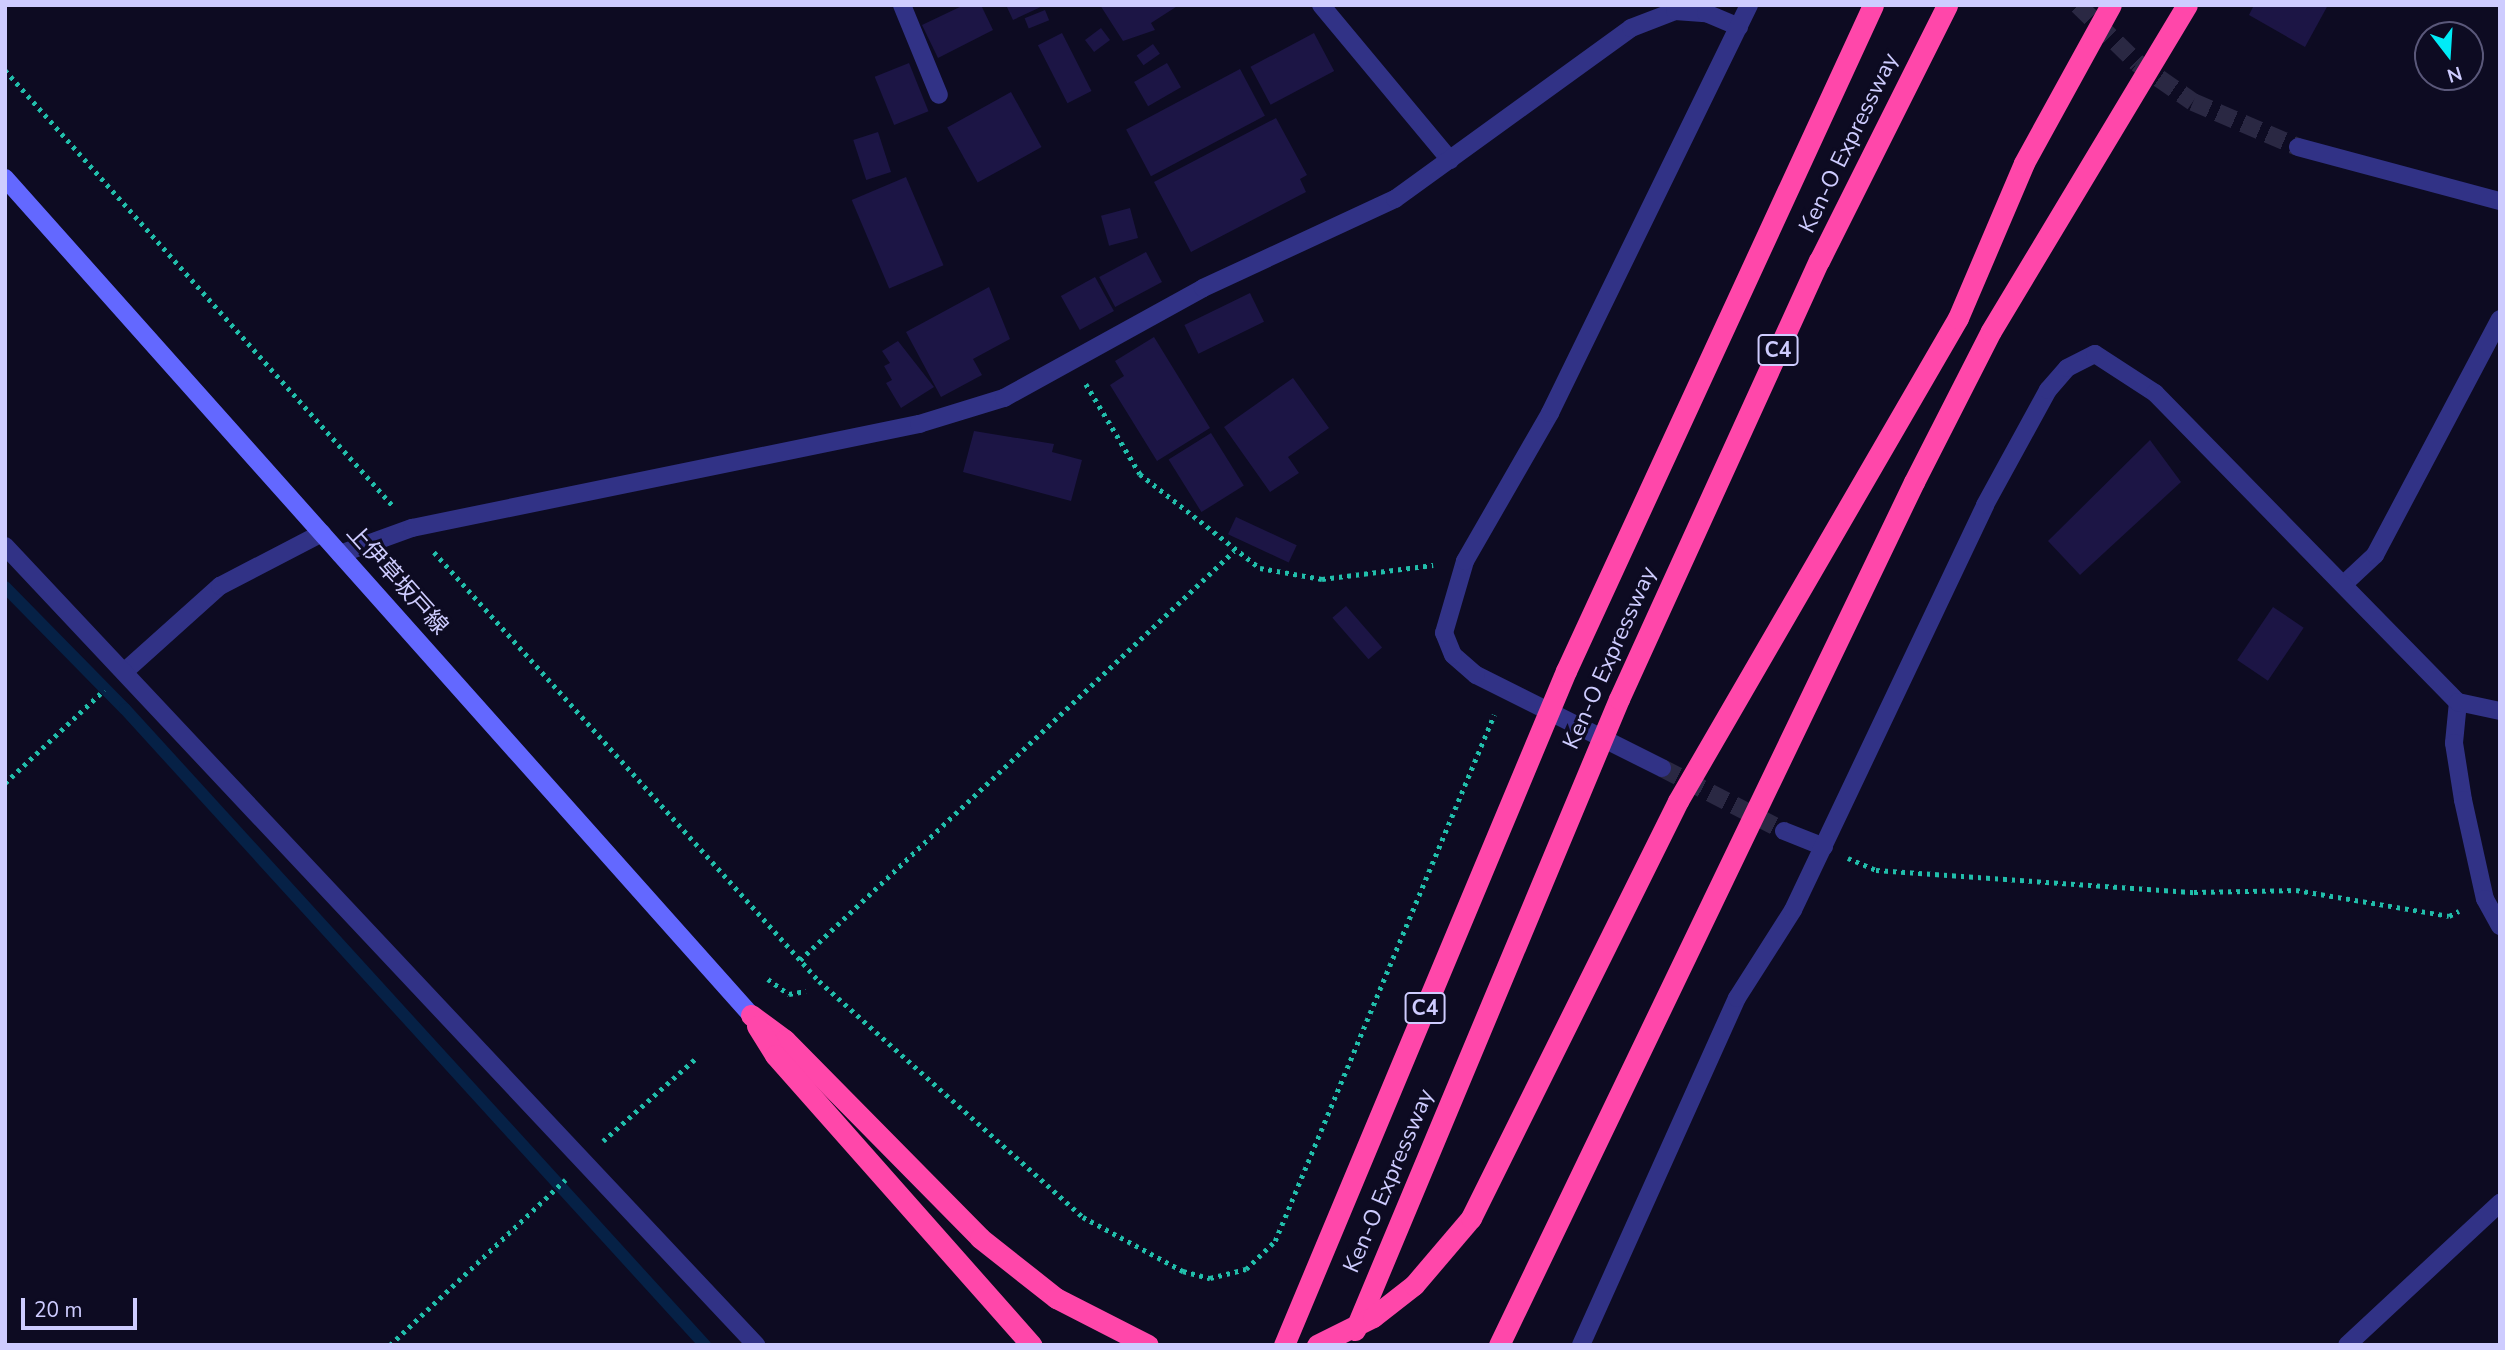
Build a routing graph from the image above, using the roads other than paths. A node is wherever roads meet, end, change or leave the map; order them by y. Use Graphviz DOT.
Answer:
graph roads {
  1 [pos="902,5"];
  2 [pos="1321,5"];
  3 [pos="1749,5"];
  4 [pos="1874,5"];
  5 [pos="1947,5"];
  6 [pos="2111,5"];
  7 [pos="2187,5"];
  8 [pos="1740,27"];
  9 [pos="939,95"];
  10 [pos="2298,147"];
  11 [pos="1450,160"];
  12 [pos="5,178"];
  13 [pos="2500,201"];
  14 [pos="2500,320"];
  15 [pos="322,533"];
  16 [pos="5,546"];
  17 [pos="340,554"];
  18 [pos="2345,583"];
  19 [pos="124,672"];
  20 [pos="2458,702"];
  21 [pos="2500,711"];
  22 [pos="1662,768"];
  23 [pos="1784,831"];
  24 [pos="1824,847"];
  25 [pos="2500,926"];
  26 [pos="751,1015"];
  27 [pos="2500,1203"];
  28 [pos="756,1345"];
  29 [pos="1032,1345"];
  30 [pos="1148,1345"];
  31 [pos="1284,1345"];
  32 [pos="1317,1345"];
  33 [pos="1348,1345"];
  34 [pos="1499,1345"];
  35 [pos="1581,1345"];
  36 [pos="2347,1345"];
  1 -- 9 [label="street"];
  2 -- 11 [label="street"];
  3 -- 8 [label="street"];
  4 -- 31 [label="highway, Ken-O Expressway / C4"];
  5 -- 33 [label="highway, Ken-O Expressway / C4"];
  6 -- 32 [label="highway"];
  7 -- 34 [label="highway"];
  8 -- 11 [label="street"];
  8 -- 22 [label="street"];
  10 -- 13 [label="street"];
  11 -- 17 [label="street"];
  12 -- 15 [label="main road, 上伊草坂戸線"];
  14 -- 18 [label="street"];
  15 -- 17 [label="main road, 上伊草坂戸線"];
  15 -- 19 [label="street"];
  16 -- 19 [label="street"];
  17 -- 26 [label="main road, 上伊草坂戸線"];
  18 -- 20 [label="street"];
  18 -- 24 [label="street"];
  19 -- 28 [label="street"];
  20 -- 21 [label="street"];
  20 -- 25 [label="street"];
  23 -- 24 [label="street"];
  24 -- 35 [label="street"];
  26 -- 29 [label="highway"];
  26 -- 30 [label="highway"];
  27 -- 36 [label="street"];
}
